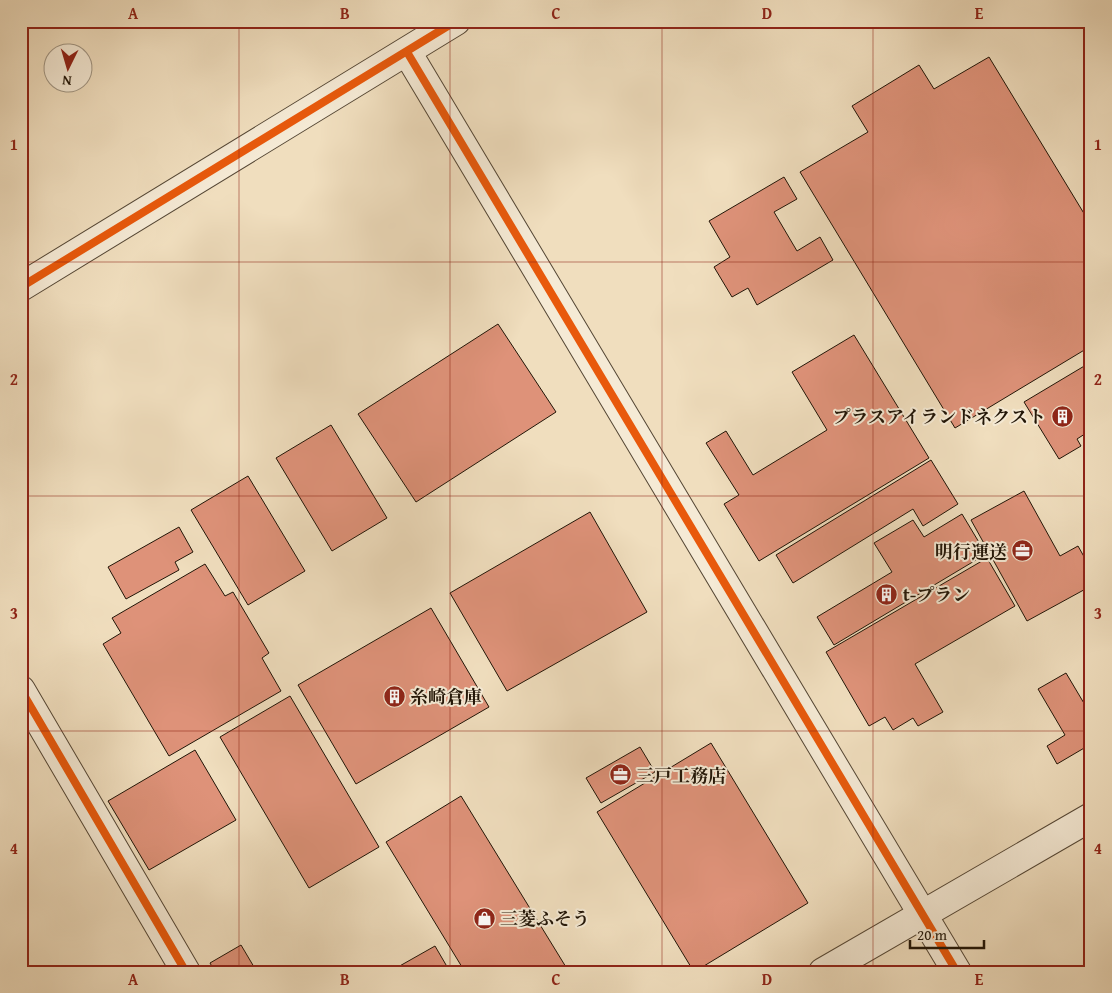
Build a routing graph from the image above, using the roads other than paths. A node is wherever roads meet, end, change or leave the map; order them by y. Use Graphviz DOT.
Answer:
graph roads {
  1 [pos="456,21"];
  2 [pos="407,52"];
  3 [pos="21,287"];
  4 [pos="21,690"];
  5 [pos="1091,817"];
  6 [pos="923,914"];
  7 [pos="186,972"];
  8 [pos="823,972"];
  9 [pos="957,972"];
  1 -- 2 [label="street"];
  2 -- 3 [label="street"];
  2 -- 6 [label="street"];
  4 -- 7 [label="street"];
  5 -- 6 [label="street"];
  6 -- 8 [label="street"];
  6 -- 9 [label="street"];
}
